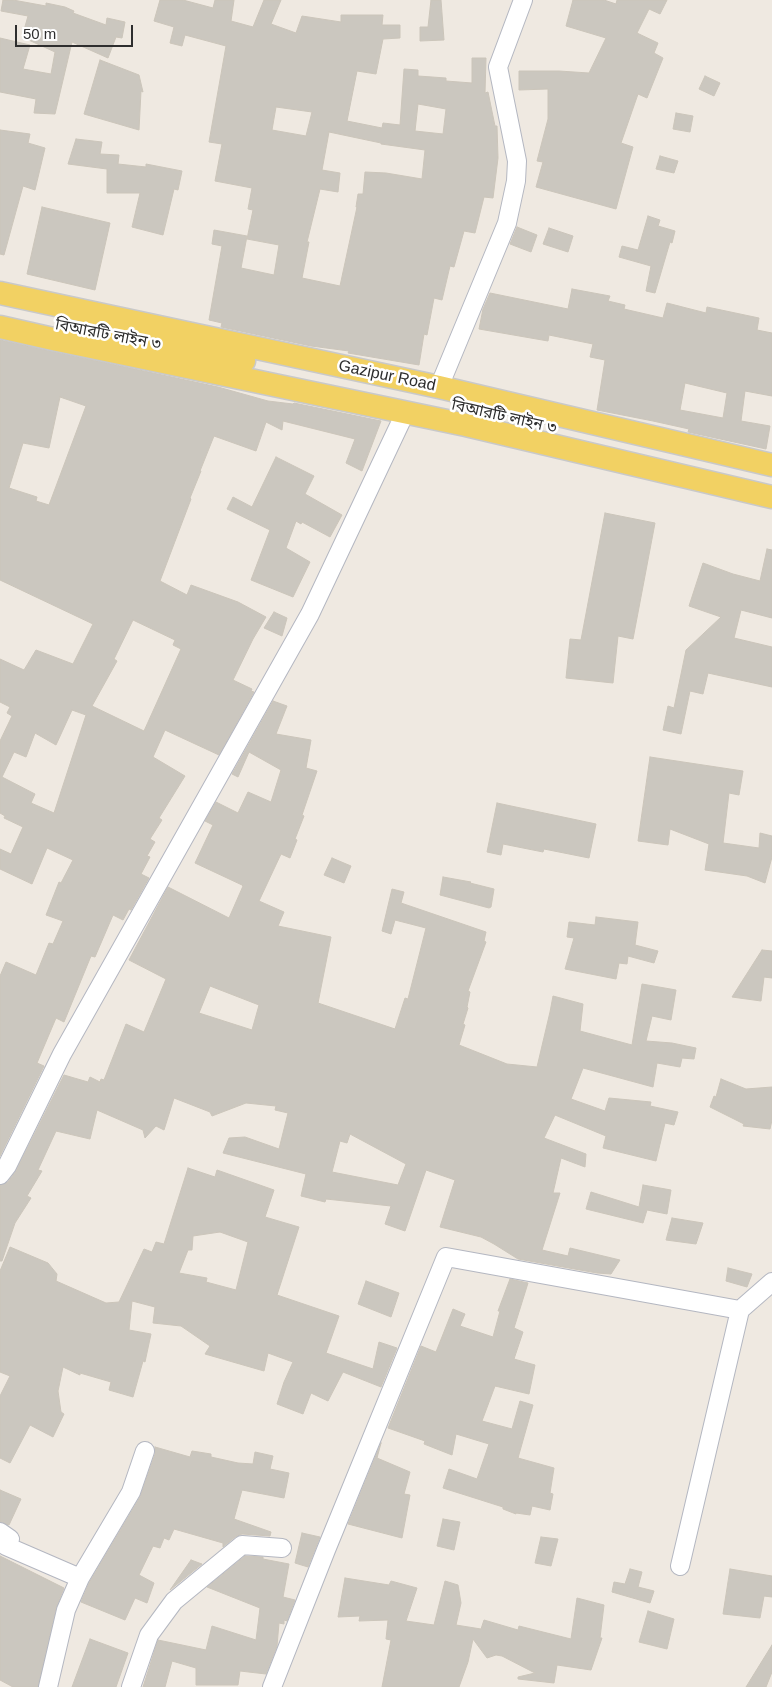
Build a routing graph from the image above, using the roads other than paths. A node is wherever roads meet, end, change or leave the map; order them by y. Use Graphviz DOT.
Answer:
graph roads {
  1 [pos="523,0"];
  2 [pos="0,293"];
  3 [pos="0,313"];
  4 [pos="0,326"];
  5 [pos="439,387"];
  6 [pos="405,413"];
  7 [pos="772,464"];
  8 [pos="772,478"];
  9 [pos="772,497"];
  10 [pos="0,1175"];
  11 [pos="772,1282"];
  12 [pos="740,1310"];
  13 [pos="145,1451"];
  14 [pos="0,1532"];
  15 [pos="282,1548"];
  16 [pos="680,1566"];
  17 [pos="80,1578"];
  18 [pos="48,1687"];
  19 [pos="131,1687"];
  20 [pos="272,1687"];
  1 -- 5 [label="street"];
  2 -- 5 [label="main road, Gazipur Road"];
  3 -- 8 [label="main road, বিআরটি লাইন ৩"];
  4 -- 6 [label="main road, Gazipur Road"];
  5 -- 7 [label="main road, Gazipur Road"];
  6 -- 9 [label="main road, Gazipur Road"];
  6 -- 10 [label="street"];
  11 -- 12 [label="street"];
  12 -- 16 [label="street"];
  12 -- 20 [label="street"];
  13 -- 17 [label="street"];
  14 -- 17 [label="street"];
  15 -- 19 [label="street"];
  17 -- 18 [label="street"];
}
